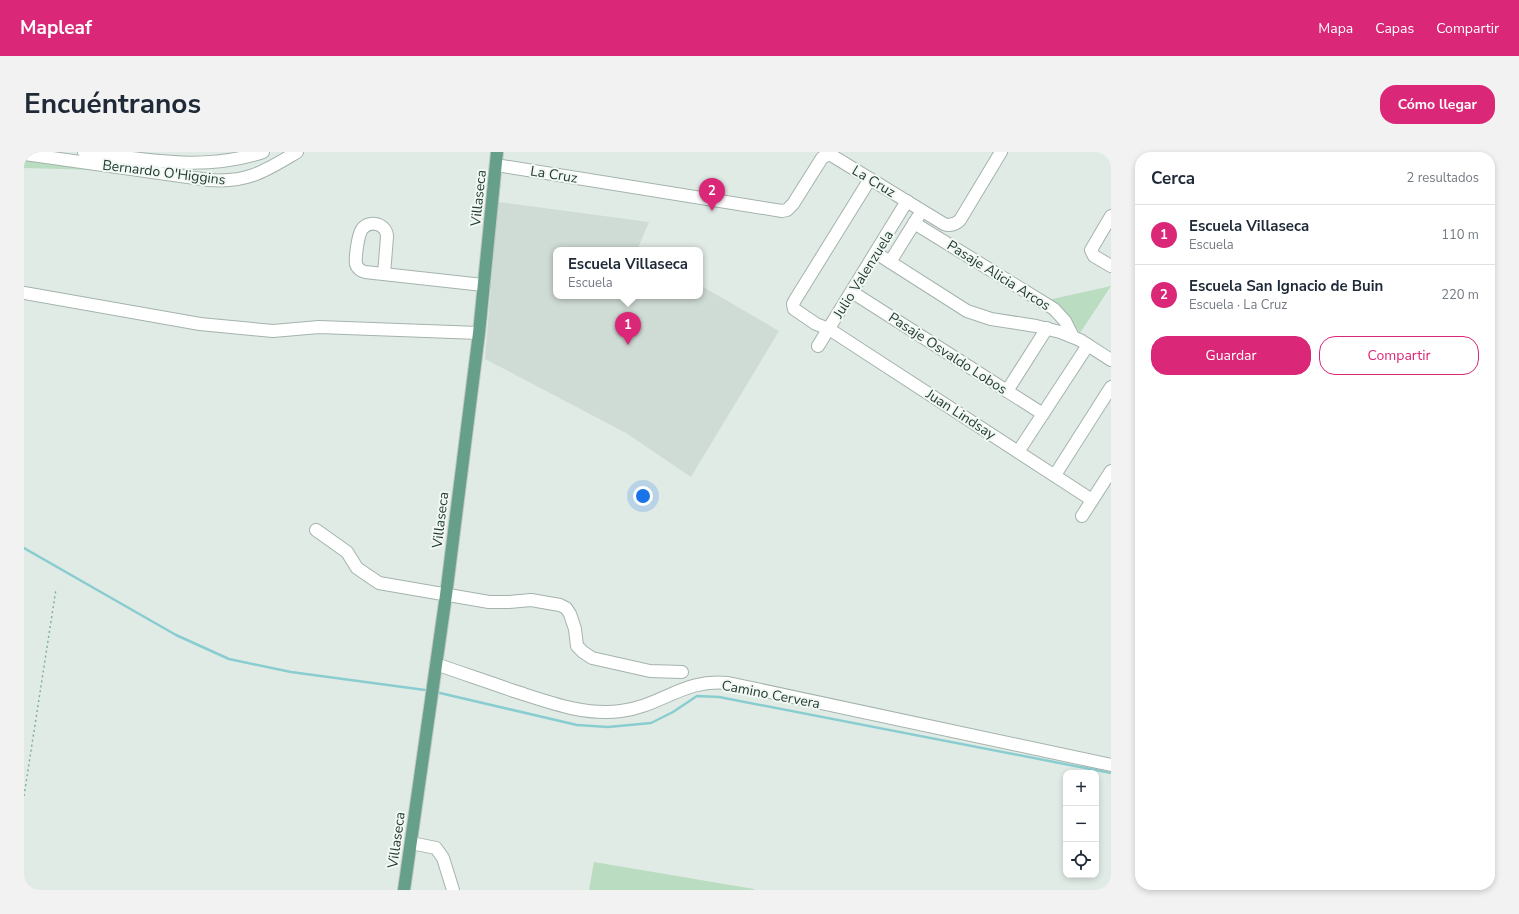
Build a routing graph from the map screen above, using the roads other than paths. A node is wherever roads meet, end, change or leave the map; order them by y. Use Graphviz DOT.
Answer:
graph roads {
  1 [pos="84,152"];
  2 [pos="263,152"];
  3 [pos="498,152"];
  4 [pos="1001,152"];
  5 [pos="294,153"];
  6 [pos="24,154"];
  7 [pos="248,154"];
  8 [pos="167,156"];
  9 [pos="74,157"];
  10 [pos="496,165"];
  11 [pos="870,179"];
  12 [pos="907,201"];
  13 [pos="922,210"];
  14 [pos="1111,216"];
  15 [pos="914,223"];
  16 [pos="876,253"];
  17 [pos="890,262"];
  18 [pos="1111,266"];
  19 [pos="384,274"];
  20 [pos="484,285"];
  21 [pos="852,292"];
  22 [pos="24,293"];
  23 [pos="1047,328"];
  24 [pos="829,329"];
  25 [pos="479,334"];
  26 [pos="1073,337"];
  27 [pos="1088,345"];
  28 [pos="818,346"];
  29 [pos="1111,360"];
  30 [pos="1111,387"];
  31 [pos="1007,391"];
  32 [pos="1043,414"];
  33 [pos="1018,452"];
  34 [pos="1111,471"];
  35 [pos="1055,475"];
  36 [pos="1092,500"];
  37 [pos="1082,516"];
  38 [pos="316,530"];
  39 [pos="446,594"];
  40 [pos="436,664"];
  41 [pos="682,672"];
  42 [pos="1111,766"];
  43 [pos="411,843"];
  44 [pos="404,890"];
  45 [pos="453,890"];
  1 -- 8 [label="street, Bernardo O'Higgins"];
  2 -- 7 [label="street, Bernardo O'Higgins"];
  3 -- 10 [label="main road, Villaseca"];
  4 -- 13 [label="street, La Cruz"];
  5 -- 9 [label="street, Bernardo O'Higgins"];
  6 -- 9 [label="street, Bernardo O'Higgins"];
  7 -- 8 [label="street, Bernardo O'Higgins"];
  10 -- 11 [label="street, La Cruz"];
  10 -- 20 [label="main road, Villaseca"];
  11 -- 12 [label="street, La Cruz"];
  11 -- 24 [label="street, Juan Lindsay"];
  12 -- 13 [label="street, La Cruz"];
  12 -- 16 [label="street, Julio Valenzuela"];
  13 -- 15 [label="street, Julio Valenzuela"];
  14 -- 18 [label="street"];
  15 -- 17 [label="street, Julio Valenzuela"];
  15 -- 26 [label="street, Pasaje Alicia Arcos"];
  16 -- 17 [label="street"];
  16 -- 21 [label="street, Julio Valenzuela"];
  17 -- 23 [label="street"];
  19 -- 20 [label="street"];
  20 -- 25 [label="main road, Villaseca"];
  21 -- 24 [label="street, Julio Valenzuela"];
  21 -- 31 [label="street, Pasaje Osvaldo Lobos"];
  22 -- 25 [label="street"];
  23 -- 26 [label="street"];
  23 -- 31 [label="street"];
  24 -- 28 [label="street, Julio Valenzuela"];
  24 -- 33 [label="street, Juan Lindsay"];
  25 -- 39 [label="main road, Villaseca"];
  26 -- 27 [label="street"];
  27 -- 29 [label="street"];
  27 -- 32 [label="street"];
  30 -- 35 [label="street"];
  31 -- 32 [label="street, Pasaje Osvaldo Lobos"];
  32 -- 33 [label="street"];
  33 -- 35 [label="street, Juan Lindsay"];
  34 -- 36 [label="street"];
  35 -- 36 [label="street, Juan Lindsay"];
  36 -- 37 [label="street"];
  38 -- 39 [label="street"];
  39 -- 40 [label="main road, Villaseca"];
  39 -- 41 [label="street"];
  40 -- 42 [label="street, Camino Cervera"];
  40 -- 43 [label="main road, Villaseca"];
  43 -- 44 [label="main road, Villaseca"];
  43 -- 45 [label="street"];
}
